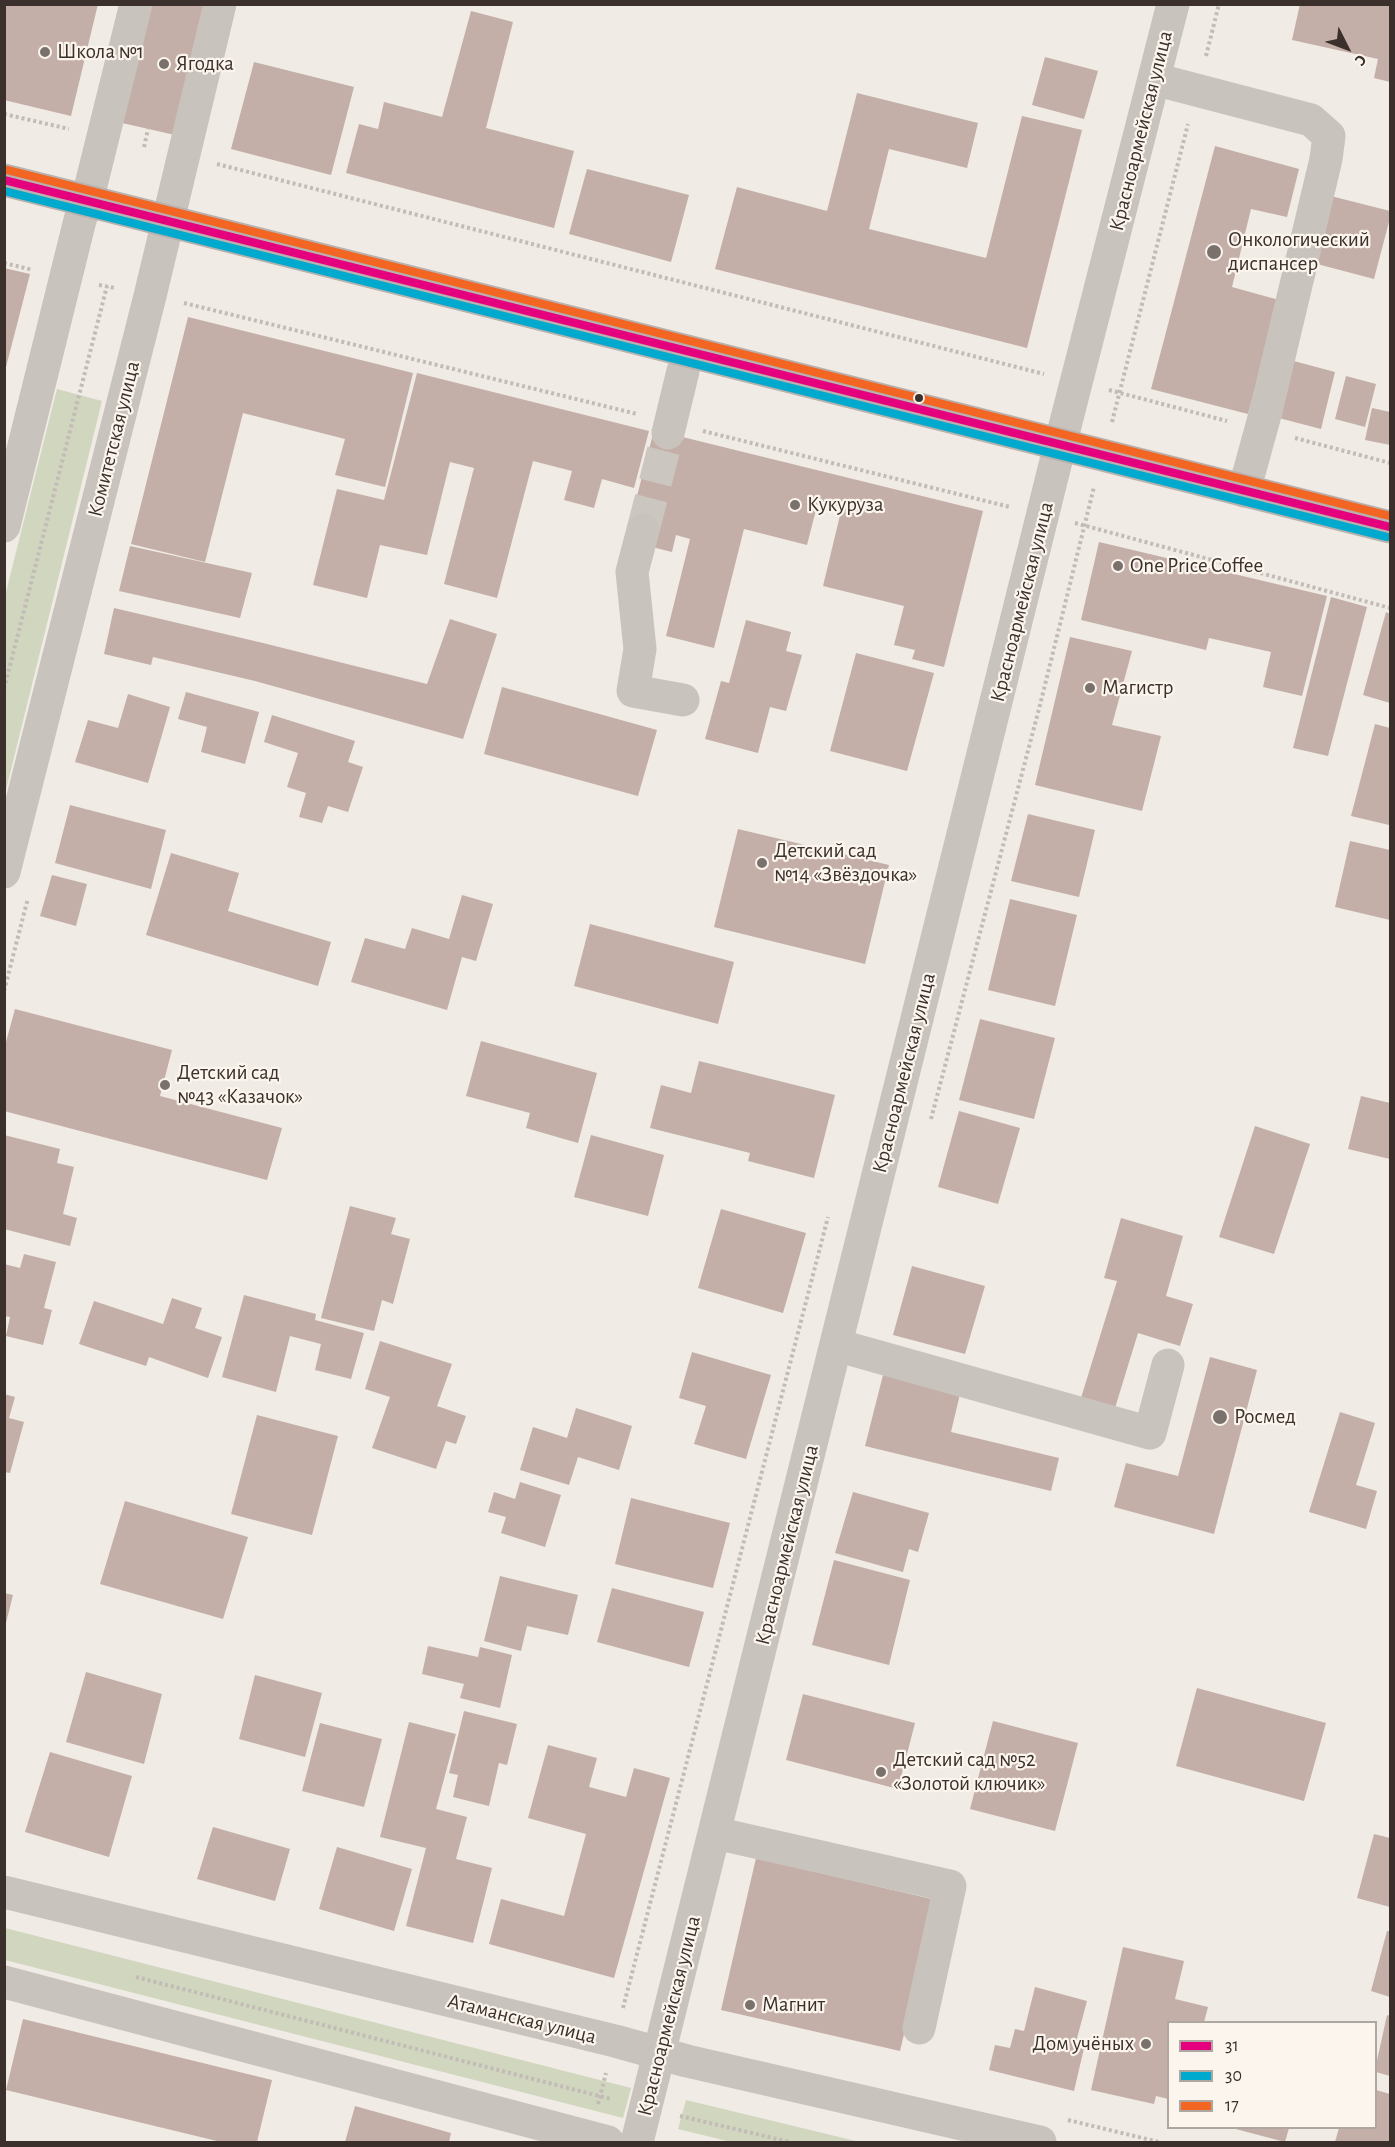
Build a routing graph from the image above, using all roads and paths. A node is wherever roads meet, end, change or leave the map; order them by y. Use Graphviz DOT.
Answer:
graph roads {
  1 [pos="136,4"];
  2 [pos="220,4"];
  3 [pos="1173,4"];
  4 [pos="1155,79"];
  5 [pos="4,114"];
  6 [pos="148,129"];
  7 [pos="103,137"];
  8 [pos="144,147"];
  9 [pos="184,156"];
  10 [pos="4,180"];
  11 [pos="4,202"];
  12 [pos="83,210"];
  13 [pos="165,231"];
  14 [pos="107,286"];
  15 [pos="683,371"];
  16 [pos="1077,382"];
  17 [pos="1232,422"];
  18 [pos="668,433"];
  19 [pos="1289,437"];
  20 [pos="1058,455"];
  21 [pos="1390,463"];
  22 [pos="1244,491"];
  23 [pos="4,526"];
  24 [pos="1390,527"];
  25 [pos="643,530"];
  26 [pos="1390,549"];
  27 [pos="4,689"];
  28 [pos="683,700"];
  29 [pos="4,872"];
  30 [pos="837,1345"];
  31 [pos="1168,1365"];
  32 [pos="715,1833"];
  33 [pos="4,1892"];
  34 [pos="130,1976"];
  35 [pos="4,1982"];
  36 [pos="919,2028"];
  37 [pos="660,2053"];
  38 [pos="646,2107"];
  39 [pos="608,2142"];
  40 [pos="637,2142"];
  41 [pos="790,2142"];
  42 [pos="1041,2142"];
  1 -- 7 [label="street"];
  2 -- 9 [label="street, Комитетская улица"];
  3 -- 4 [label="street, Красноармейская улица"];
  4 -- 16 [label="street, Красноармейская улица"];
  4 -- 22 [label="street"];
  5 -- 7 [label="path"];
  6 -- 8 [label="path"];
  7 -- 8 [label="path"];
  7 -- 12 [label="street"];
  8 -- 9 [label="path"];
  9 -- 13 [label="street, Комитетская улица"];
  9 -- 16 [label="path"];
  10 -- 12 [label="main road"];
  11 -- 12 [label="main road"];
  12 -- 13 [label="main road"];
  12 -- 23 [label="street"];
  13 -- 15 [label="main road"];
  13 -- 20 [label="main road"];
  13 -- 29 [label="street, Комитетская улица"];
  14 -- 27 [label="path"];
  15 -- 18 [label="street"];
  15 -- 20 [label="main road"];
  16 -- 17 [label="path"];
  16 -- 20 [label="street, Красноармейская улица"];
  19 -- 21 [label="path"];
  20 -- 22 [label="main road"];
  20 -- 26 [label="main road"];
  20 -- 30 [label="street, Красноармейская улица"];
  22 -- 24 [label="main road"];
  25 -- 28 [label="street"];
  30 -- 31 [label="street"];
  30 -- 32 [label="street, Красноармейская улица"];
  32 -- 36 [label="street"];
  32 -- 37 [label="street, Красноармейская улица"];
  33 -- 37 [label="street, Атаманская улица"];
  34 -- 38 [label="path"];
  35 -- 39 [label="street"];
  37 -- 38 [label="street, Красноармейская улица"];
  37 -- 42 [label="street, Атаманская улица"];
  38 -- 40 [label="street, Красноармейская улица"];
  38 -- 41 [label="path"];
}
